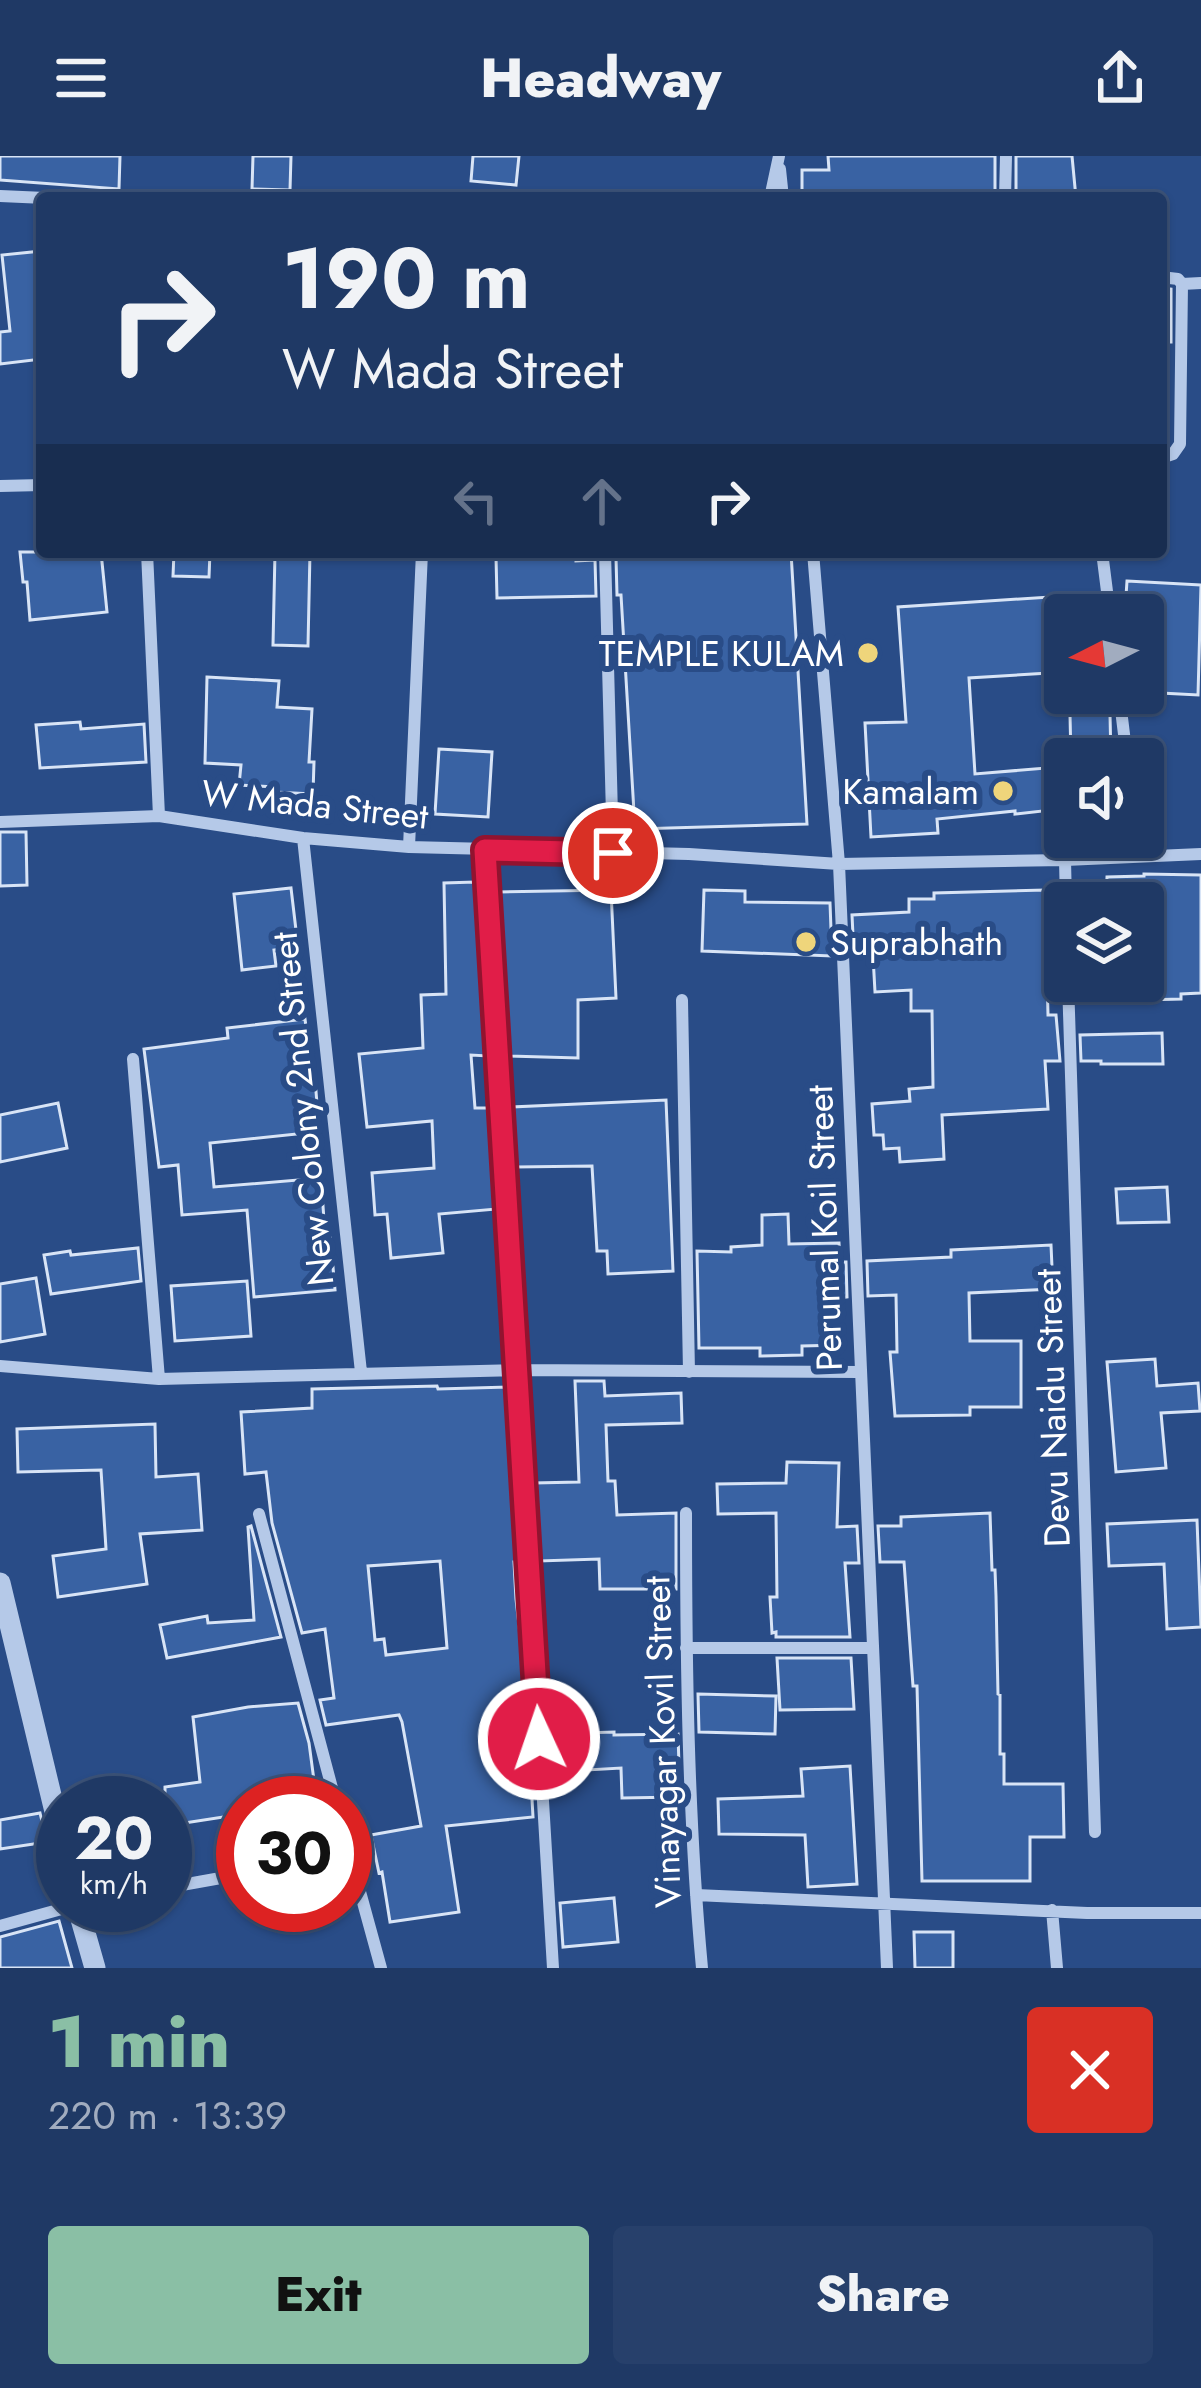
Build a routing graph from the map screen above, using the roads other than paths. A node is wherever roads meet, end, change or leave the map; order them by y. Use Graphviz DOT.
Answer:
graph roads {
  1 [pos="779,156"];
  2 [pos="1006,156"];
  3 [pos="771,192"];
  4 [pos="782,192"];
  5 [pos="1005,192"];
  6 [pos="0,196"];
  7 [pos="36,198"];
  8 [pos="1167,278"];
  9 [pos="1182,284"];
  10 [pos="1201,284"];
  11 [pos="1167,456"];
  12 [pos="36,484"];
  13 [pos="0,486"];
  14 [pos="147,558"];
  15 [pos="422,558"];
  16 [pos="605,558"];
  17 [pos="814,558"];
  18 [pos="1103,558"];
  19 [pos="1107,594"];
  20 [pos="159,815"];
  21 [pos="0,822"];
  22 [pos="303,838"];
  23 [pos="409,847"];
  24 [pos="485,850"];
  25 [pos="613,853"];
  26 [pos="1201,854"];
  27 [pos="1164,855"];
  28 [pos="1094,858"];
  29 [pos="1065,860"];
  30 [pos="839,864"];
  31 [pos="1066,882"];
  32 [pos="682,1000"];
  33 [pos="1070,1002"];
  34 [pos="133,1059"];
  35 [pos="0,1366"];
  36 [pos="517,1370"];
  37 [pos="362,1372"];
  38 [pos="689,1372"];
  39 [pos="860,1372"];
  40 [pos="159,1379"];
  41 [pos="686,1513"];
  42 [pos="259,1514"];
  43 [pos="0,1582"];
  44 [pos="686,1648"];
  45 [pos="872,1648"];
  46 [pos="46,1776"];
  47 [pos="329,1776"];
  48 [pos="1095,1832"];
  49 [pos="695,1895"];
  50 [pos="885,1903"];
  51 [pos="1052,1910"];
  52 [pos="1201,1912"];
  53 [pos="36,1916"];
  54 [pos="0,1925"];
  55 [pos="84,1932"];
  56 [pos="370,1932"];
  57 [pos="94,1968"];
  58 [pos="380,1968"];
  59 [pos="553,1968"];
  60 [pos="702,1968"];
  61 [pos="887,1968"];
  62 [pos="1057,1968"];
  1 -- 3 [label="street"];
  1 -- 4 [label="street"];
  2 -- 5 [label="street"];
  6 -- 7 [label="street"];
  8 -- 9 [label="street"];
  9 -- 10 [label="street"];
  9 -- 11 [label="street"];
  12 -- 13 [label="street"];
  14 -- 20 [label="street"];
  15 -- 23 [label="street"];
  16 -- 25 [label="street"];
  17 -- 30 [label="street, Perumal Koil Street"];
  18 -- 19 [label="street"];
  20 -- 21 [label="street, W Mada Street"];
  20 -- 22 [label="street, W Mada Street"];
  22 -- 23 [label="street, W Mada Street"];
  22 -- 37 [label="street, New Colony 2nd Street"];
  23 -- 24 [label="street, W Mada Street"];
  24 -- 25 [label="street, W Mada Street"];
  24 -- 36 [label="street"];
  25 -- 30 [label="street, W Mada Street"];
  26 -- 27 [label="street, W Mada Street"];
  28 -- 29 [label="street, W Mada Street"];
  29 -- 30 [label="street, W Mada Street"];
  29 -- 31 [label="street"];
  30 -- 39 [label="street, Perumal Koil Street"];
  32 -- 38 [label="street"];
  33 -- 48 [label="street, Devu Naidu Street"];
  34 -- 40 [label="street"];
  35 -- 40 [label="street"];
  36 -- 37 [label="street"];
  36 -- 38 [label="street"];
  36 -- 59 [label="street"];
  37 -- 40 [label="street"];
  38 -- 39 [label="street"];
  39 -- 45 [label="street, Perumal Koil Street"];
  41 -- 44 [label="street, Vinayagar Kovil Street"];
  42 -- 47 [label="street"];
  43 -- 46 [label="street"];
  44 -- 45 [label="street"];
  44 -- 49 [label="street, Vinayagar Kovil Street"];
  45 -- 50 [label="street, Perumal Koil Street"];
  49 -- 50 [label="street"];
  49 -- 60 [label="street, Vinayagar Kovil Street"];
  50 -- 51 [label="street"];
  50 -- 61 [label="street, Perumal Koil Street"];
  51 -- 52 [label="street"];
  51 -- 62 [label="street"];
  53 -- 54 [label="street"];
  55 -- 57 [label="street"];
  56 -- 58 [label="street"];
}
